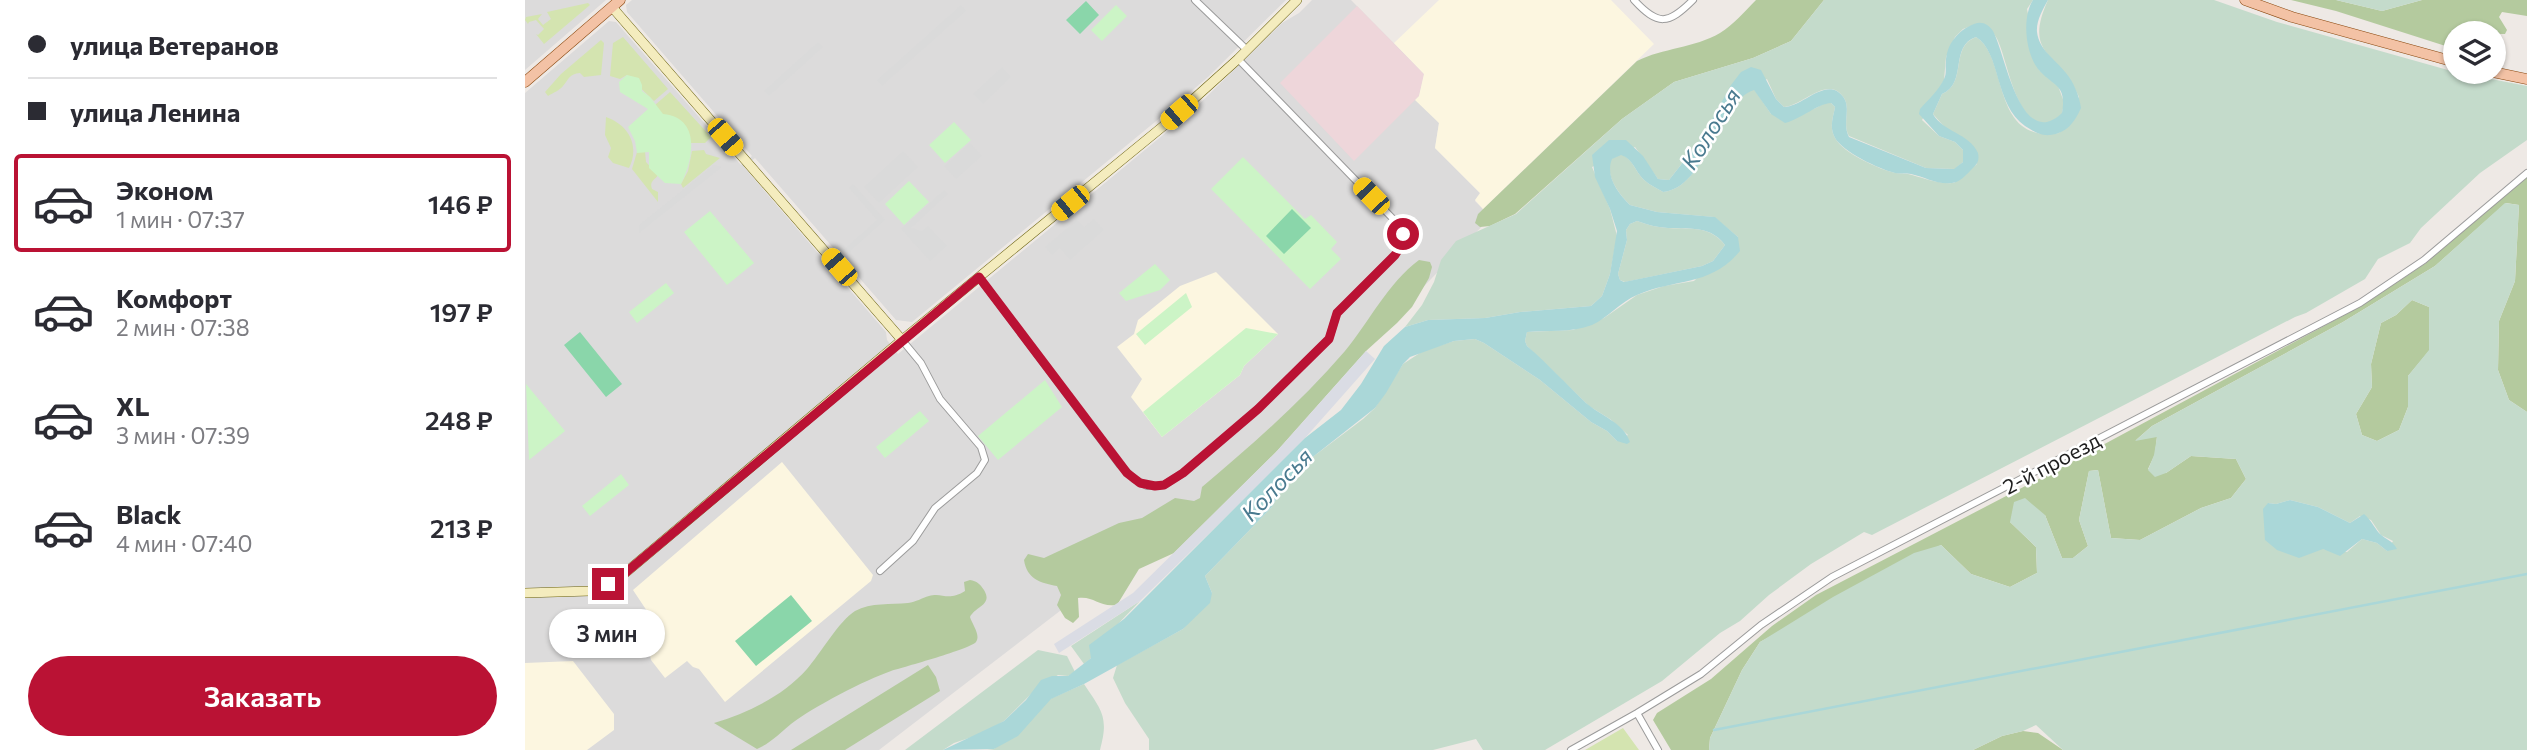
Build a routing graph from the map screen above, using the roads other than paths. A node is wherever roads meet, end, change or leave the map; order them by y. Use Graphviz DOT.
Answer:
graph roads {
  1 [pos="1195,0"];
  2 [pos="1297,0"];
  3 [pos="1634,0"];
  4 [pos="1693,0"];
  5 [pos="2245,0"];
  6 [pos="613,2"];
  7 [pos="1247,50"];
  8 [pos="1238,59"];
  9 [pos="2443,59"];
  10 [pos="2506,75"];
  11 [pos="2527,79"];
  12 [pos="525,82"];
  13 [pos="2527,173"];
  14 [pos="979,277"];
  15 [pos="902,340"];
  16 [pos="880,571"];
  17 [pos="525,593"];
  18 [pos="1637,713"];
  19 [pos="1571,750"];
  20 [pos="1658,750"];
  1 -- 7 [label="street"];
  2 -- 7 [label="main road"];
  3 -- 4 [label="street"];
  5 -- 9 [label="main road"];
  6 -- 12 [label="main road"];
  6 -- 15 [label="main road"];
  7 -- 8 [label="main road"];
  8 -- 14 [label="main road"];
  8 -- 14 [label="street"];
  10 -- 11 [label="main road"];
  13 -- 18 [label="street, 2-й проезд"];
  14 -- 15 [label="main road"];
  15 -- 16 [label="street"];
  15 -- 17 [label="main road"];
  18 -- 19 [label="street, 2-й проезд"];
  18 -- 20 [label="street"];
}
